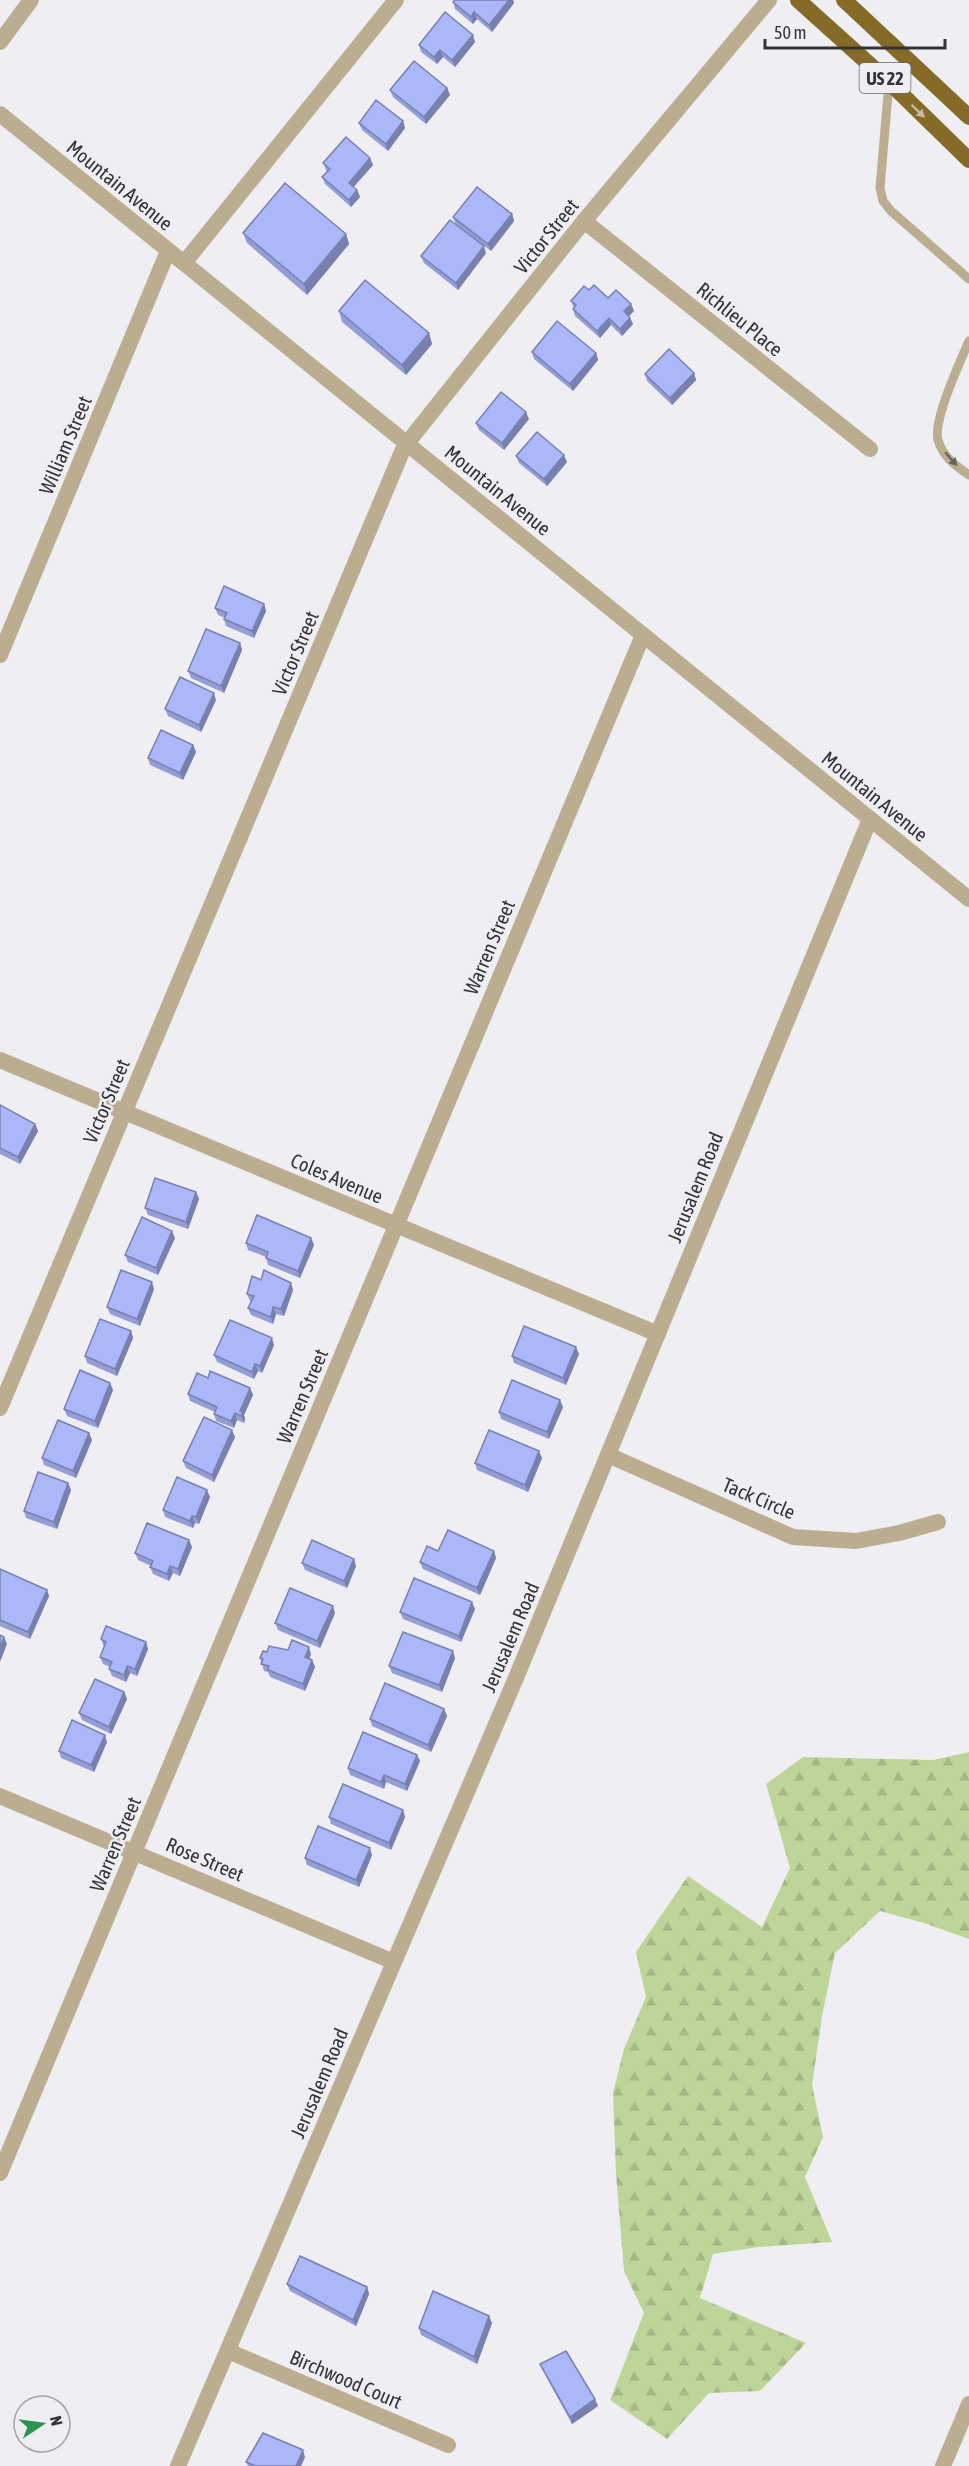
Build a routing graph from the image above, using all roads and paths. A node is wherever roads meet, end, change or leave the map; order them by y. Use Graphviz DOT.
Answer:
graph roads {
  1 [pos="31,0"];
  2 [pos="396,0"];
  3 [pos="769,0"];
  4 [pos="798,0"];
  5 [pos="844,0"];
  6 [pos="0,42"];
  7 [pos="889,82"];
  8 [pos="0,114"];
  9 [pos="969,117"];
  10 [pos="969,160"];
  11 [pos="584,221"];
  12 [pos="168,251"];
  13 [pos="184,263"];
  14 [pos="969,279"];
  15 [pos="969,341"];
  16 [pos="406,444"];
  17 [pos="870,449"];
  18 [pos="969,475"];
  19 [pos="643,635"];
  20 [pos="0,655"];
  21 [pos="870,819"];
  22 [pos="969,899"];
  23 [pos="0,1060"];
  24 [pos="124,1112"];
  25 [pos="396,1225"];
  26 [pos="657,1334"];
  27 [pos="0,1408"];
  28 [pos="608,1455"];
  29 [pos="938,1522"];
  30 [pos="0,1796"];
  31 [pos="134,1852"];
  32 [pos="394,1962"];
  33 [pos="0,2173"];
  34 [pos="228,2351"];
  35 [pos="969,2404"];
  36 [pos="448,2445"];
  37 [pos="178,2466"];
  38 [pos="943,2466"];
  1 -- 6 [label="street"];
  2 -- 13 [label="street"];
  3 -- 11 [label="street, Victor Street"];
  4 -- 7 [label="highway, US 22"];
  5 -- 9 [label="highway, US 22"];
  7 -- 10 [label="highway, US 22, one-way"];
  7 -- 14 [label="lane"];
  8 -- 12 [label="street, Mountain Avenue"];
  11 -- 16 [label="street, Victor Street"];
  11 -- 17 [label="street, Richlieu Place"];
  12 -- 13 [label="street, Mountain Avenue"];
  12 -- 20 [label="street, William Street"];
  13 -- 16 [label="street, Mountain Avenue"];
  15 -- 18 [label="lane, one-way"];
  16 -- 19 [label="street, Mountain Avenue"];
  16 -- 24 [label="street, Victor Street"];
  19 -- 21 [label="street, Mountain Avenue"];
  19 -- 25 [label="street, Warren Street"];
  21 -- 22 [label="street, Mountain Avenue"];
  21 -- 26 [label="street, Jerusalem Road"];
  23 -- 24 [label="street, Coles Avenue"];
  24 -- 25 [label="street, Coles Avenue"];
  24 -- 27 [label="street, Victor Street"];
  25 -- 26 [label="street, Coles Avenue"];
  25 -- 31 [label="street, Warren Street"];
  26 -- 28 [label="street, Jerusalem Road"];
  28 -- 29 [label="street, Tack Circle"];
  28 -- 32 [label="street, Jerusalem Road"];
  30 -- 31 [label="street, Rose Street"];
  31 -- 32 [label="street, Rose Street"];
  31 -- 33 [label="street, Warren Street"];
  32 -- 34 [label="street, Jerusalem Road"];
  34 -- 36 [label="street, Birchwood Court"];
  34 -- 37 [label="street, Jerusalem Road"];
  35 -- 38 [label="street"];
}
